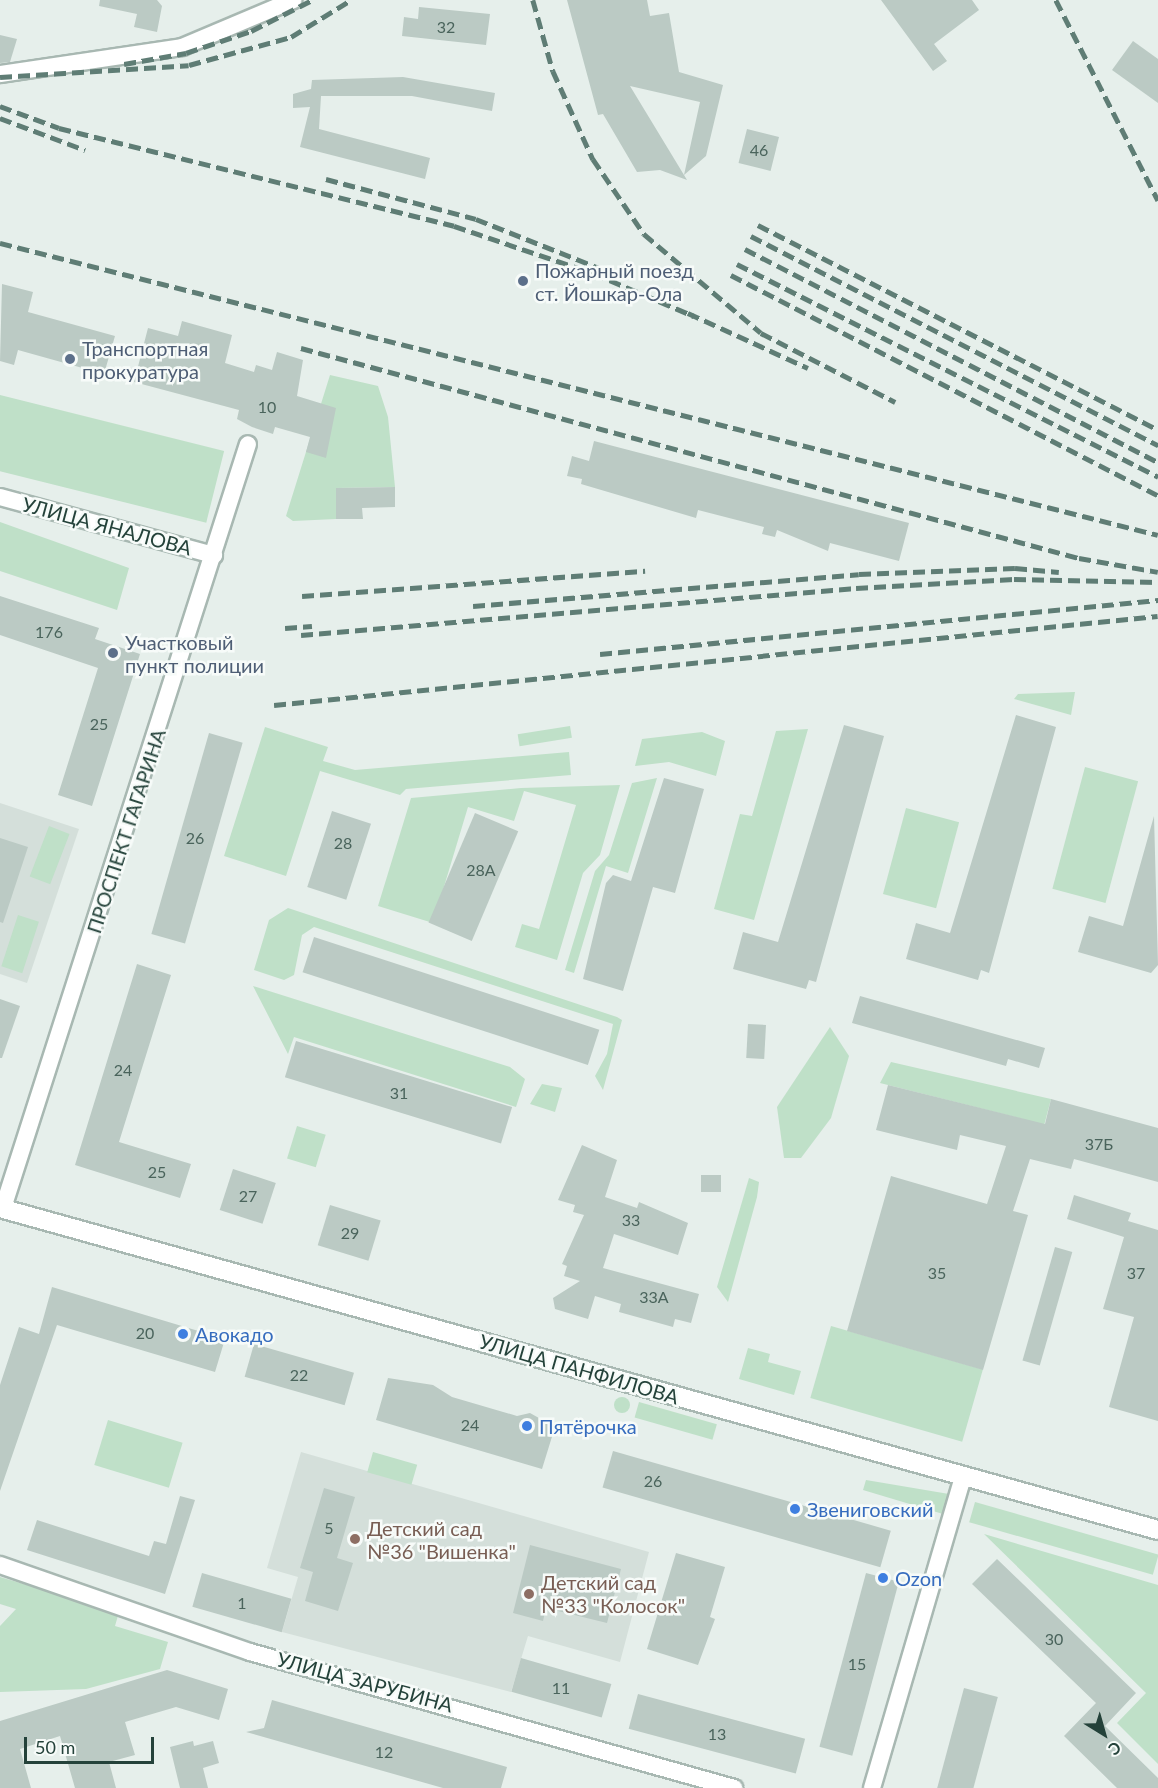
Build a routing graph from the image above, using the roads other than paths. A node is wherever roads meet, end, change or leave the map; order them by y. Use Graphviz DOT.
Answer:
graph roads {
  1 [pos="293,0"];
  2 [pos="0,74"];
  3 [pos="248,444"];
  4 [pos="0,497"];
  5 [pos="214,555"];
  6 [pos="1,1211"];
  7 [pos="963,1476"];
  8 [pos="1158,1530"];
  9 [pos="0,1565"];
  10 [pos="734,1788"];
  11 [pos="872,1788"];
  1 -- 2 [label="street"];
  3 -- 5 [label="street, ПРОСПЕКТ ГАГАРИНА"];
  4 -- 5 [label="street, УЛИЦА ЯНАЛОВА"];
  5 -- 6 [label="street, ПРОСПЕКТ ГАГАРИНА"];
  6 -- 7 [label="main road, УЛИЦА ПАНФИЛОВА"];
  7 -- 8 [label="main road, УЛИЦА ПАНФИЛОВА"];
  7 -- 11 [label="street"];
  9 -- 10 [label="street, УЛИЦА ЗАРУБИНА"];
}
